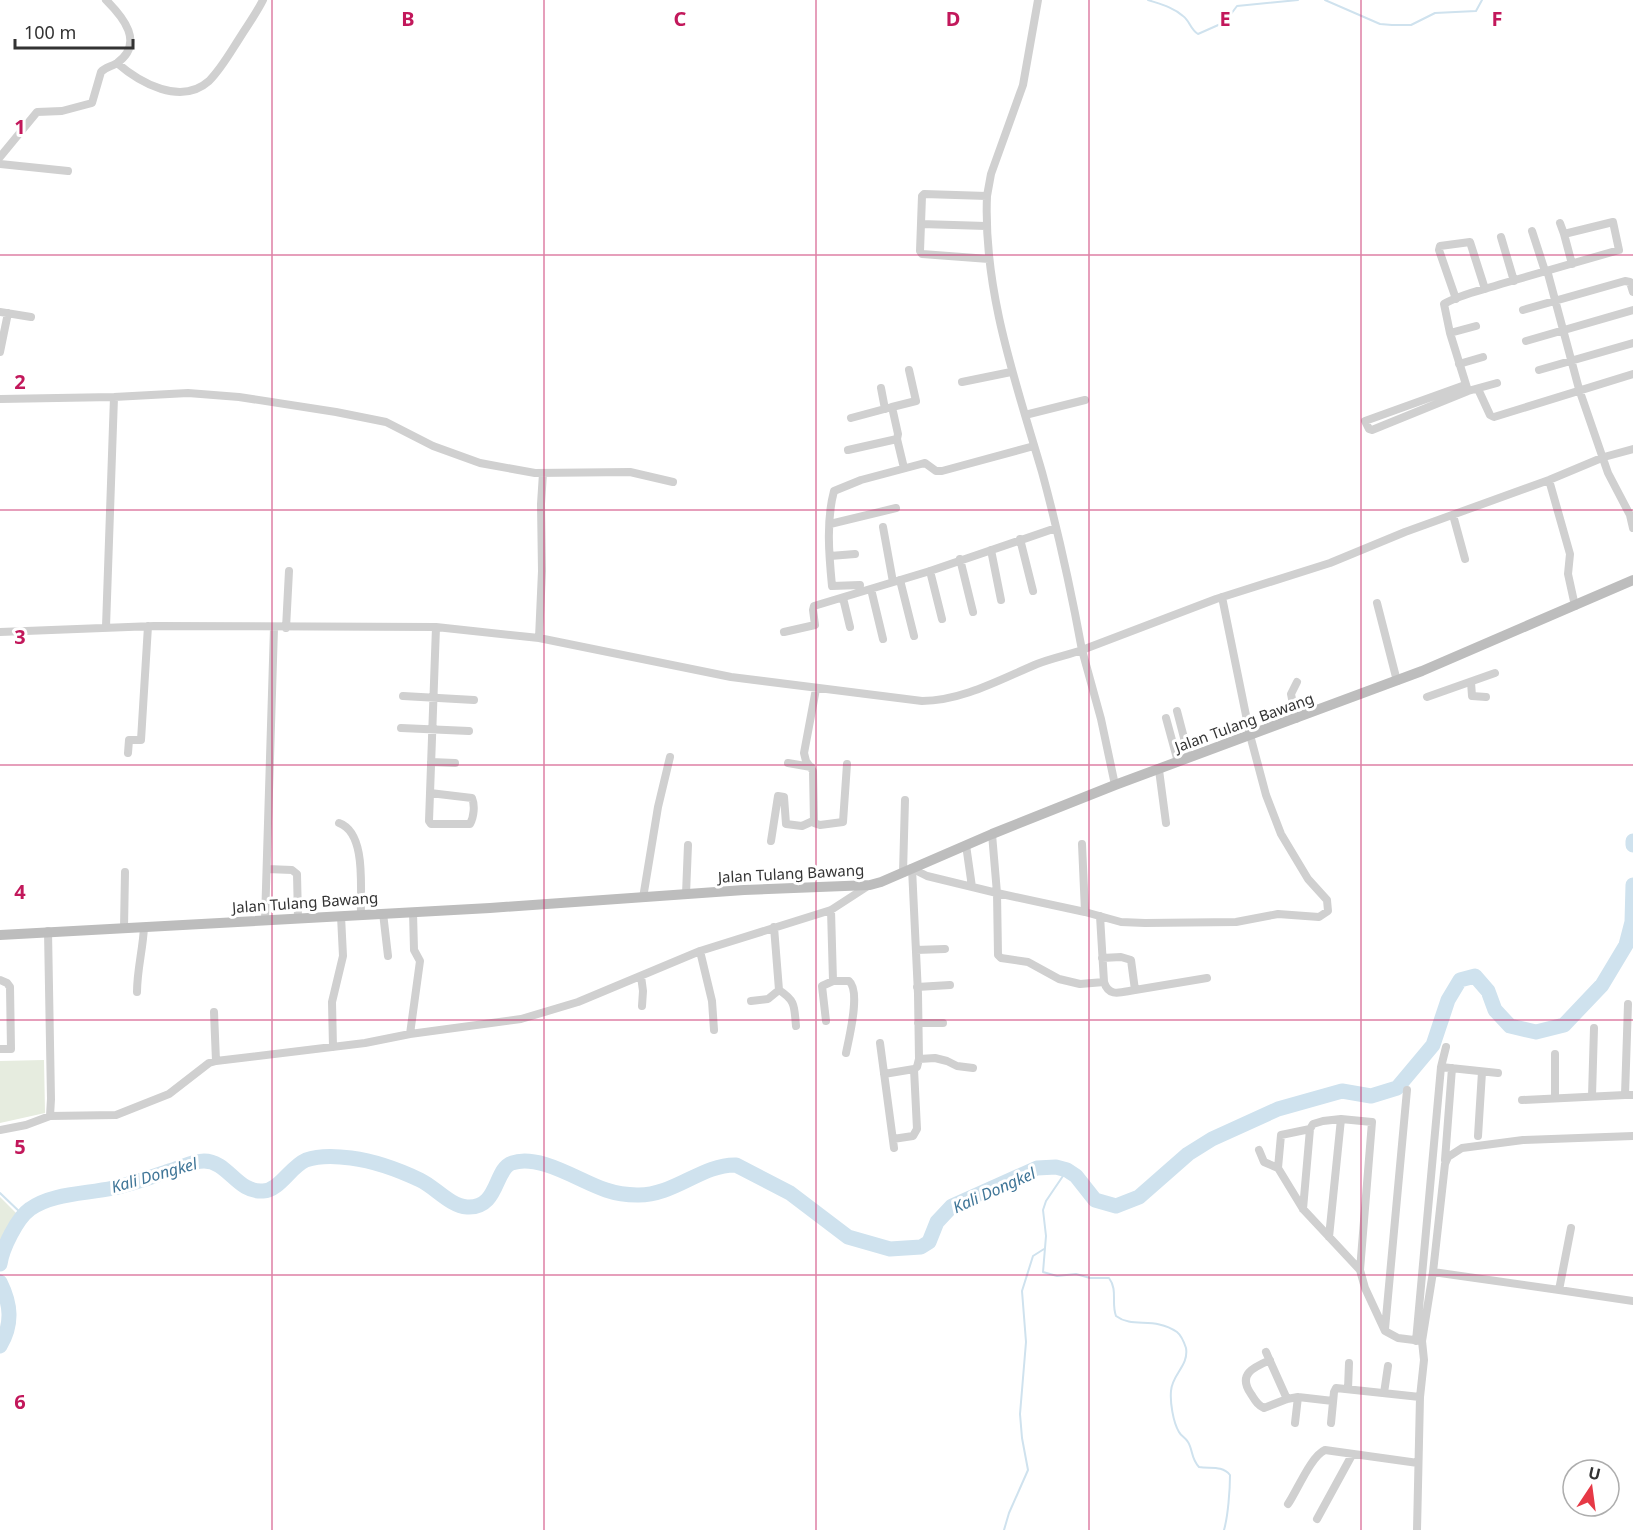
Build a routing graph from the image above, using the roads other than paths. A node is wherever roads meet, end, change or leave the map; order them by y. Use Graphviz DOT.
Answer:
graph roads {
  1 [pos="106,0"];
  2 [pos="263,0"];
  3 [pos="1038,0"];
  4 [pos="117,63"];
  5 [pos="0,158"];
  6 [pos="0,164"];
  7 [pos="68,171"];
  8 [pos="987,196"];
  9 [pos="1560,223"];
  10 [pos="921,224"];
  11 [pos="986,226"];
  12 [pos="1532,231"];
  13 [pos="1564,234"];
  14 [pos="1501,237"];
  15 [pos="989,259"];
  16 [pos="1572,264"];
  17 [pos="1546,271"];
  18 [pos="1514,281"];
  19 [pos="1485,289"];
  20 [pos="1633,292"];
  21 [pos="1456,299"];
  22 [pos="1556,300"];
  23 [pos="1523,310"];
  24 [pos="1633,310"];
  25 [pos="4,313"];
  26 [pos="31,317"];
  27 [pos="1476,326"];
  28 [pos="1563,331"];
  29 [pos="1450,333"];
  30 [pos="1526,341"];
  31 [pos="1633,343"];
  32 [pos="0,352"];
  33 [pos="1483,357"];
  34 [pos="1572,361"];
  35 [pos="1459,364"];
  36 [pos="909,370"];
  37 [pos="1539,370"];
  38 [pos="1011,372"];
  39 [pos="1633,374"];
  40 [pos="962,381"];
  41 [pos="1497,383"];
  42 [pos="881,388"];
  43 [pos="1466,388"];
  44 [pos="1478,389"];
  45 [pos="1579,389"];
  46 [pos="114,397"];
  47 [pos="0,399"];
  48 [pos="1085,400"];
  49 [pos="889,408"];
  50 [pos="1025,415"];
  51 [pos="851,418"];
  52 [pos="897,439"];
  53 [pos="1034,446"];
  54 [pos="1633,449"];
  55 [pos="848,450"];
  56 [pos="1604,457"];
  57 [pos="904,468"];
  58 [pos="543,472"];
  59 [pos="1549,480"];
  60 [pos="673,482"];
  61 [pos="896,508"];
  62 [pos="1453,515"];
  63 [pos="830,524"];
  64 [pos="883,526"];
  65 [pos="1056,528"];
  66 [pos="1633,528"];
  67 [pos="1020,539"];
  68 [pos="991,550"];
  69 [pos="855,554"];
  70 [pos="830,556"];
  71 [pos="960,559"];
  72 [pos="1465,560"];
  73 [pos="289,571"];
  74 [pos="930,571"];
  75 [pos="1633,580"];
  76 [pos="896,581"];
  77 [pos="860,585"];
  78 [pos="871,589"];
  79 [pos="1033,591"];
  80 [pos="1222,597"];
  81 [pos="843,598"];
  82 [pos="1001,600"];
  83 [pos="1377,603"];
  84 [pos="1575,606"];
  85 [pos="973,612"];
  86 [pos="942,619"];
  87 [pos="148,626"];
  88 [pos="106,627"];
  89 [pos="436,627"];
  90 [pos="850,627"];
  91 [pos="274,628"];
  92 [pos="286,628"];
  93 [pos="0,632"];
  94 [pos="784,632"];
  95 [pos="915,636"];
  96 [pos="538,638"];
  97 [pos="883,639"];
  98 [pos="1082,650"];
  99 [pos="1495,673"];
  100 [pos="1397,681"];
  101 [pos="1297,682"];
  102 [pos="1471,682"];
  103 [pos="816,689"];
  104 [pos="403,696"];
  105 [pos="434,697"];
  106 [pos="1427,697"];
  107 [pos="1486,697"];
  108 [pos="474,700"];
  109 [pos="1177,711"];
  110 [pos="1166,718"];
  111 [pos="1296,719"];
  112 [pos="401,728"];
  113 [pos="433,729"];
  114 [pos="469,730"];
  115 [pos="1250,735"];
  116 [pos="129,753"];
  117 [pos="670,757"];
  118 [pos="1189,757"];
  119 [pos="431,762"];
  120 [pos="1178,762"];
  121 [pos="455,763"];
  122 [pos="789,764"];
  123 [pos="847,764"];
  124 [pos="811,767"];
  125 [pos="1159,770"];
  126 [pos="1116,785"];
  127 [pos="430,793"];
  128 [pos="905,800"];
  129 [pos="813,821"];
  130 [pos="420,822"];
  131 [pos="339,823"];
  132 [pos="1166,823"];
  133 [pos="431,824"];
  134 [pos="774,824"];
  135 [pos="786,824"];
  136 [pos="992,834"];
  137 [pos="771,841"];
  138 [pos="1082,844"];
  139 [pos="688,845"];
  140 [pos="966,845"];
  141 [pos="267,869"];
  142 [pos="911,869"];
  143 [pos="125,872"];
  144 [pos="870,885"];
  145 [pos="972,887"];
  146 [pos="686,894"];
  147 [pos="997,894"];
  148 [pos="643,898"];
  149 [pos="831,910"];
  150 [pos="383,912"];
  151 [pos="413,912"];
  152 [pos="1085,912"];
  153 [pos="361,914"];
  154 [pos="341,916"];
  155 [pos="1100,916"];
  156 [pos="298,918"];
  157 [pos="265,920"];
  158 [pos="144,927"];
  159 [pos="774,927"];
  160 [pos="124,928"];
  161 [pos="48,932"];
  162 [pos="0,935"];
  163 [pos="945,949"];
  164 [pos="916,950"];
  165 [pos="700,951"];
  166 [pos="388,956"];
  167 [pos="1102,958"];
  168 [pos="641,976"];
  169 [pos="1207,978"];
  170 [pos="0,980"];
  171 [pos="833,981"];
  172 [pos="1104,982"];
  173 [pos="950,985"];
  174 [pos="917,987"];
  175 [pos="779,990"];
  176 [pos="1135,990"];
  177 [pos="137,992"];
  178 [pos="751,1001"];
  179 [pos="1629,1004"];
  180 [pos="642,1006"];
  181 [pos="214,1012"];
  182 [pos="826,1021"];
  183 [pos="918,1023"];
  184 [pos="943,1023"];
  185 [pos="796,1026"];
  186 [pos="1594,1028"];
  187 [pos="714,1030"];
  188 [pos="411,1034"];
  189 [pos="880,1043"];
  190 [pos="333,1047"];
  191 [pos="1446,1047"];
  192 [pos="0,1049"];
  193 [pos="846,1053"];
  194 [pos="1555,1054"];
  195 [pos="919,1059"];
  196 [pos="216,1061"];
  197 [pos="1441,1067"];
  198 [pos="973,1068"];
  199 [pos="1452,1068"];
  200 [pos="914,1069"];
  201 [pos="1482,1072"];
  202 [pos="1498,1073"];
  203 [pos="884,1074"];
  204 [pos="1407,1090"];
  205 [pos="1629,1095"];
  206 [pos="1592,1096"];
  207 [pos="1555,1098"];
  208 [pos="1522,1100"];
  209 [pos="50,1116"];
  210 [pos="1341,1119"];
  211 [pos="1310,1129"];
  212 [pos="0,1130"];
  213 [pos="1478,1136"];
  214 [pos="1633,1136"];
  215 [pos="1259,1150"];
  216 [pos="1445,1164"];
  217 [pos="1278,1168"];
  218 [pos="1303,1209"];
  219 [pos="1570,1228"];
  220 [pos="1329,1237"];
  221 [pos="1360,1270"];
  222 [pos="1433,1272"];
  223 [pos="1559,1290"];
  224 [pos="1633,1301"];
  225 [pos="1385,1331"];
  226 [pos="1419,1341"];
  227 [pos="1349,1363"];
  228 [pos="1388,1366"];
  229 [pos="1348,1389"];
  230 [pos="1384,1393"];
  231 [pos="1298,1397"];
  232 [pos="1420,1397"];
  233 [pos="1287,1398"];
  234 [pos="1333,1401"];
  235 [pos="1295,1423"];
  236 [pos="1330,1423"];
  237 [pos="1352,1455"];
  238 [pos="1418,1463"];
  239 [pos="1288,1504"];
  240 [pos="1317,1519"];
  241 [pos="1417,1530"];
  1 -- 4 [label="street"];
  2 -- 4 [label="street"];
  3 -- 8 [label="street"];
  4 -- 5 [label="street"];
  6 -- 7 [label="street"];
  8 -- 10 [label="street"];
  8 -- 11 [label="street"];
  9 -- 13 [label="street"];
  10 -- 11 [label="street"];
  10 -- 15 [label="street"];
  11 -- 15 [label="street"];
  12 -- 17 [label="street"];
  13 -- 16 [label="street"];
  13 -- 16 [label="street"];
  14 -- 18 [label="street"];
  15 -- 38 [label="street"];
  16 -- 17 [label="street"];
  17 -- 18 [label="street"];
  17 -- 22 [label="street"];
  18 -- 19 [label="street"];
  19 -- 21 [label="street"];
  19 -- 21 [label="street"];
  20 -- 22 [label="street"];
  21 -- 29 [label="street"];
  22 -- 23 [label="street"];
  22 -- 28 [label="street"];
  24 -- 28 [label="street"];
  25 -- 26 [label="street"];
  25 -- 32 [label="street"];
  27 -- 29 [label="street"];
  28 -- 30 [label="street"];
  28 -- 34 [label="street"];
  29 -- 35 [label="street"];
  31 -- 34 [label="street"];
  33 -- 35 [label="street"];
  34 -- 37 [label="street"];
  34 -- 45 [label="street"];
  35 -- 43 [label="street"];
  36 -- 49 [label="street"];
  38 -- 40 [label="street"];
  38 -- 50 [label="street"];
  39 -- 45 [label="street"];
  41 -- 44 [label="street"];
  42 -- 49 [label="street"];
  43 -- 43 [label="street"];
  43 -- 44 [label="street"];
  44 -- 45 [label="street"];
  45 -- 56 [label="street"];
  46 -- 47 [label="street"];
  46 -- 58 [label="street"];
  46 -- 88 [label="street"];
  48 -- 50 [label="street"];
  49 -- 51 [label="street"];
  49 -- 52 [label="street"];
  50 -- 53 [label="street"];
  52 -- 55 [label="street"];
  52 -- 57 [label="street"];
  53 -- 57 [label="street"];
  53 -- 65 [label="street"];
  54 -- 56 [label="street"];
  56 -- 59 [label="street"];
  56 -- 66 [label="street"];
  57 -- 63 [label="street"];
  58 -- 60 [label="street"];
  58 -- 96 [label="street"];
  59 -- 62 [label="street"];
  59 -- 84 [label="street"];
  61 -- 63 [label="street"];
  62 -- 72 [label="street"];
  62 -- 80 [label="street"];
  63 -- 70 [label="street"];
  64 -- 76 [label="street"];
  65 -- 67 [label="street"];
  65 -- 98 [label="street"];
  67 -- 68 [label="street"];
  67 -- 79 [label="street"];
  68 -- 71 [label="street"];
  68 -- 82 [label="street"];
  69 -- 70 [label="street"];
  70 -- 77 [label="street"];
  71 -- 74 [label="street"];
  71 -- 85 [label="street"];
  73 -- 92 [label="street"];
  74 -- 76 [label="street"];
  74 -- 86 [label="street"];
  75 -- 84 [label="street, Jalan Tulang Bawang"];
  76 -- 78 [label="street"];
  76 -- 95 [label="street"];
  78 -- 81 [label="street"];
  78 -- 97 [label="street"];
  80 -- 98 [label="street"];
  80 -- 115 [label="street"];
  81 -- 90 [label="street"];
  81 -- 94 [label="street"];
  83 -- 100 [label="street"];
  84 -- 100 [label="street, Jalan Tulang Bawang"];
  87 -- 88 [label="street"];
  87 -- 91 [label="street"];
  87 -- 116 [label="street"];
  88 -- 93 [label="street"];
  89 -- 92 [label="street"];
  89 -- 96 [label="street"];
  89 -- 105 [label="street"];
  91 -- 92 [label="street"];
  91 -- 141 [label="street"];
  96 -- 103 [label="street"];
  98 -- 103 [label="street"];
  98 -- 126 [label="street"];
  99 -- 102 [label="street"];
  100 -- 111 [label="street, Jalan Tulang Bawang"];
  101 -- 111 [label="street"];
  102 -- 106 [label="street"];
  102 -- 107 [label="street"];
  103 -- 124 [label="street"];
  104 -- 105 [label="street"];
  105 -- 108 [label="street"];
  105 -- 113 [label="street"];
  109 -- 118 [label="street"];
  110 -- 120 [label="street"];
  111 -- 115 [label="street, Jalan Tulang Bawang"];
  112 -- 113 [label="street"];
  113 -- 114 [label="street"];
  113 -- 119 [label="street"];
  115 -- 118 [label="street, Jalan Tulang Bawang"];
  115 -- 155 [label="street"];
  117 -- 148 [label="street"];
  118 -- 120 [label="street, Jalan Tulang Bawang"];
  119 -- 121 [label="street"];
  119 -- 127 [label="street"];
  120 -- 125 [label="street, Jalan Tulang Bawang"];
  122 -- 124 [label="street"];
  123 -- 129 [label="street"];
  124 -- 129 [label="street"];
  125 -- 126 [label="street, Jalan Tulang Bawang"];
  125 -- 132 [label="street"];
  126 -- 136 [label="street, Jalan Tulang Bawang"];
  127 -- 133 [label="street"];
  127 -- 133 [label="street"];
  128 -- 142 [label="street"];
  129 -- 135 [label="street"];
  130 -- 133 [label="street"];
  131 -- 153 [label="street"];
  134 -- 135 [label="street"];
  134 -- 135 [label="street"];
  134 -- 137 [label="street"];
  136 -- 140 [label="street, Jalan Tulang Bawang"];
  136 -- 147 [label="street"];
  138 -- 152 [label="street"];
  139 -- 146 [label="street"];
  140 -- 142 [label="street, Jalan Tulang Bawang"];
  140 -- 145 [label="street"];
  141 -- 156 [label="street"];
  141 -- 157 [label="street"];
  142 -- 144 [label="street, Jalan Tulang Bawang"];
  142 -- 145 [label="street"];
  142 -- 164 [label="street"];
  143 -- 160 [label="street"];
  144 -- 146 [label="street, Jalan Tulang Bawang"];
  144 -- 149 [label="street"];
  145 -- 147 [label="street"];
  146 -- 148 [label="street, Jalan Tulang Bawang"];
  147 -- 152 [label="street"];
  147 -- 172 [label="street"];
  148 -- 151 [label="street, Jalan Tulang Bawang"];
  149 -- 159 [label="street"];
  149 -- 171 [label="street"];
  150 -- 151 [label="street, Jalan Tulang Bawang"];
  150 -- 153 [label="street, Jalan Tulang Bawang"];
  150 -- 166 [label="street"];
  151 -- 188 [label="street"];
  152 -- 155 [label="street"];
  153 -- 154 [label="street, Jalan Tulang Bawang"];
  154 -- 156 [label="street, Jalan Tulang Bawang"];
  154 -- 190 [label="street"];
  155 -- 167 [label="street"];
  156 -- 157 [label="street, Jalan Tulang Bawang"];
  157 -- 158 [label="street, Jalan Tulang Bawang"];
  158 -- 160 [label="street, Jalan Tulang Bawang"];
  158 -- 177 [label="street"];
  159 -- 165 [label="street"];
  159 -- 175 [label="street"];
  160 -- 161 [label="street, Jalan Tulang Bawang"];
  161 -- 162 [label="street, Jalan Tulang Bawang"];
  161 -- 209 [label="street"];
  163 -- 164 [label="street"];
  164 -- 174 [label="street"];
  165 -- 168 [label="street"];
  165 -- 187 [label="street"];
  167 -- 172 [label="street"];
  167 -- 176 [label="street"];
  168 -- 180 [label="street"];
  168 -- 188 [label="street"];
  169 -- 176 [label="street"];
  170 -- 192 [label="street"];
  171 -- 182 [label="street"];
  171 -- 193 [label="street"];
  172 -- 176 [label="street"];
  173 -- 174 [label="street"];
  174 -- 183 [label="street"];
  175 -- 178 [label="street"];
  175 -- 185 [label="street"];
  179 -- 205 [label="street"];
  181 -- 196 [label="street"];
  183 -- 184 [label="street"];
  183 -- 195 [label="street"];
  186 -- 206 [label="street"];
  188 -- 190 [label="street"];
  189 -- 203 [label="street"];
  190 -- 196 [label="street"];
  191 -- 197 [label="street"];
  194 -- 207 [label="street"];
  195 -- 198 [label="street"];
  195 -- 200 [label="street"];
  196 -- 209 [label="street"];
  197 -- 199 [label="street"];
  197 -- 226 [label="street"];
  199 -- 201 [label="street"];
  199 -- 216 [label="street"];
  200 -- 203 [label="street"];
  200 -- 203 [label="street"];
  201 -- 202 [label="street"];
  201 -- 213 [label="street"];
  204 -- 225 [label="street"];
  205 -- 206 [label="street"];
  206 -- 207 [label="street"];
  207 -- 208 [label="street"];
  209 -- 212 [label="street"];
  210 -- 211 [label="street"];
  210 -- 220 [label="street"];
  210 -- 221 [label="street"];
  211 -- 217 [label="street"];
  211 -- 218 [label="street"];
  214 -- 216 [label="street"];
  215 -- 217 [label="street"];
  216 -- 222 [label="street"];
  217 -- 218 [label="street"];
  218 -- 220 [label="street"];
  219 -- 223 [label="street"];
  220 -- 221 [label="street"];
  221 -- 225 [label="street"];
  222 -- 223 [label="street"];
  222 -- 226 [label="street"];
  223 -- 224 [label="street"];
  225 -- 226 [label="street"];
  226 -- 232 [label="street"];
  227 -- 229 [label="street"];
  228 -- 230 [label="street"];
  229 -- 230 [label="street"];
  229 -- 234 [label="street"];
  230 -- 232 [label="street"];
  231 -- 233 [label="street"];
  231 -- 234 [label="street"];
  231 -- 235 [label="street"];
  232 -- 238 [label="street"];
  233 -- 233 [label="street"];
  234 -- 236 [label="street"];
  237 -- 238 [label="street"];
  237 -- 239 [label="street"];
  237 -- 240 [label="street"];
  238 -- 241 [label="street"];
}
